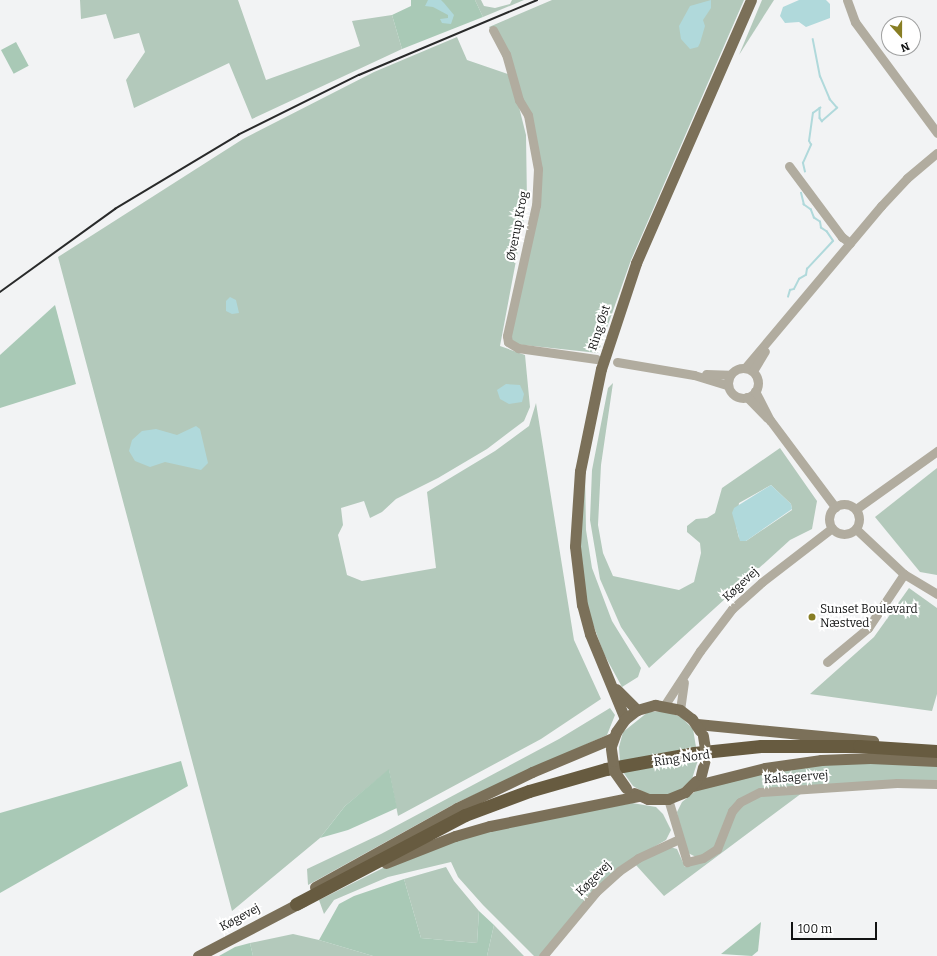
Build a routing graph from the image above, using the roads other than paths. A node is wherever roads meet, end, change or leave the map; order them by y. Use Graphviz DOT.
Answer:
graph roads {
  1 [pos="751,0"];
  2 [pos="846,0"];
  3 [pos="493,30"];
  4 [pos="937,133"];
  5 [pos="937,153"];
  6 [pos="789,166"];
  7 [pos="850,243"];
  8 [pos="596,359"];
  9 [pos="617,362"];
  10 [pos="749,369"];
  11 [pos="694,375"];
  12 [pos="729,375"];
  13 [pos="727,385"];
  14 [pos="755,391"];
  15 [pos="747,397"];
  16 [pos="770,420"];
  17 [pos="937,451"];
  18 [pos="835,507"];
  19 [pos="856,509"];
  20 [pos="832,528"];
  21 [pos="856,529"];
  22 [pos="904,574"];
  23 [pos="936,593"];
  24 [pos="827,662"];
  25 [pos="686,676"];
  26 [pos="611,682"];
  27 [pos="664,706"];
  28 [pos="637,710"];
  29 [pos="680,710"];
  30 [pos="625,719"];
  31 [pos="697,724"];
  32 [pos="612,744"];
  33 [pos="937,747"];
  34 [pos="937,751"];
  35 [pos="937,755"];
  36 [pos="937,761"];
  37 [pos="937,784"];
  38 [pos="693,786"];
  39 [pos="639,796"];
  40 [pos="668,800"];
  41 [pos="436,830"];
  42 [pos="678,839"];
  43 [pos="296,904"];
  44 [pos="230,938"];
  45 [pos="198,956"];
  46 [pos="543,956"];
  1 -- 26 [label="main road, Ring Øst"];
  2 -- 4 [label="street"];
  3 -- 8 [label="street, Øverup Krog"];
  5 -- 7 [label="street"];
  6 -- 7 [label="street"];
  7 -- 10 [label="street"];
  9 -- 11 [label="street"];
  10 -- 12 [label="street"];
  10 -- 14 [label="street"];
  11 -- 12 [label="street"];
  11 -- 13 [label="street"];
  12 -- 13 [label="street"];
  13 -- 15 [label="street"];
  14 -- 15 [label="street"];
  14 -- 16 [label="street"];
  15 -- 16 [label="street"];
  16 -- 18 [label="street"];
  17 -- 19 [label="street"];
  18 -- 19 [label="street"];
  18 -- 20 [label="street"];
  19 -- 21 [label="street"];
  20 -- 21 [label="street"];
  20 -- 25 [label="street, Køgevej"];
  21 -- 22 [label="street"];
  22 -- 23 [label="street"];
  22 -- 24 [label="street"];
  25 -- 27 [label="street, Køgevej"];
  25 -- 29 [label="street, Køgevej"];
  26 -- 28 [label="main road, Ring Øst"];
  26 -- 30 [label="main road, Ring Øst"];
  27 -- 28 [label="main road"];
  27 -- 29 [label="main road"];
  28 -- 30 [label="main road"];
  29 -- 31 [label="main road"];
  30 -- 32 [label="main road"];
  31 -- 33 [label="main road"];
  31 -- 38 [label="main road, bridge"];
  32 -- 39 [label="main road, bridge"];
  32 -- 44 [label="main road"];
  34 -- 41 [label="highway"];
  35 -- 41 [label="highway, Ring Nord"];
  36 -- 38 [label="main road"];
  37 -- 42 [label="street, Kalsagervej"];
  38 -- 40 [label="main road"];
  39 -- 40 [label="main road"];
  39 -- 43 [label="main road, Køgevej"];
  40 -- 42 [label="street, Kalsagervej"];
  41 -- 43 [label="highway"];
  42 -- 46 [label="street, Køgevej"];
  43 -- 44 [label="main road, Køgevej"];
  44 -- 45 [label="main road, Køgevej"];
}
